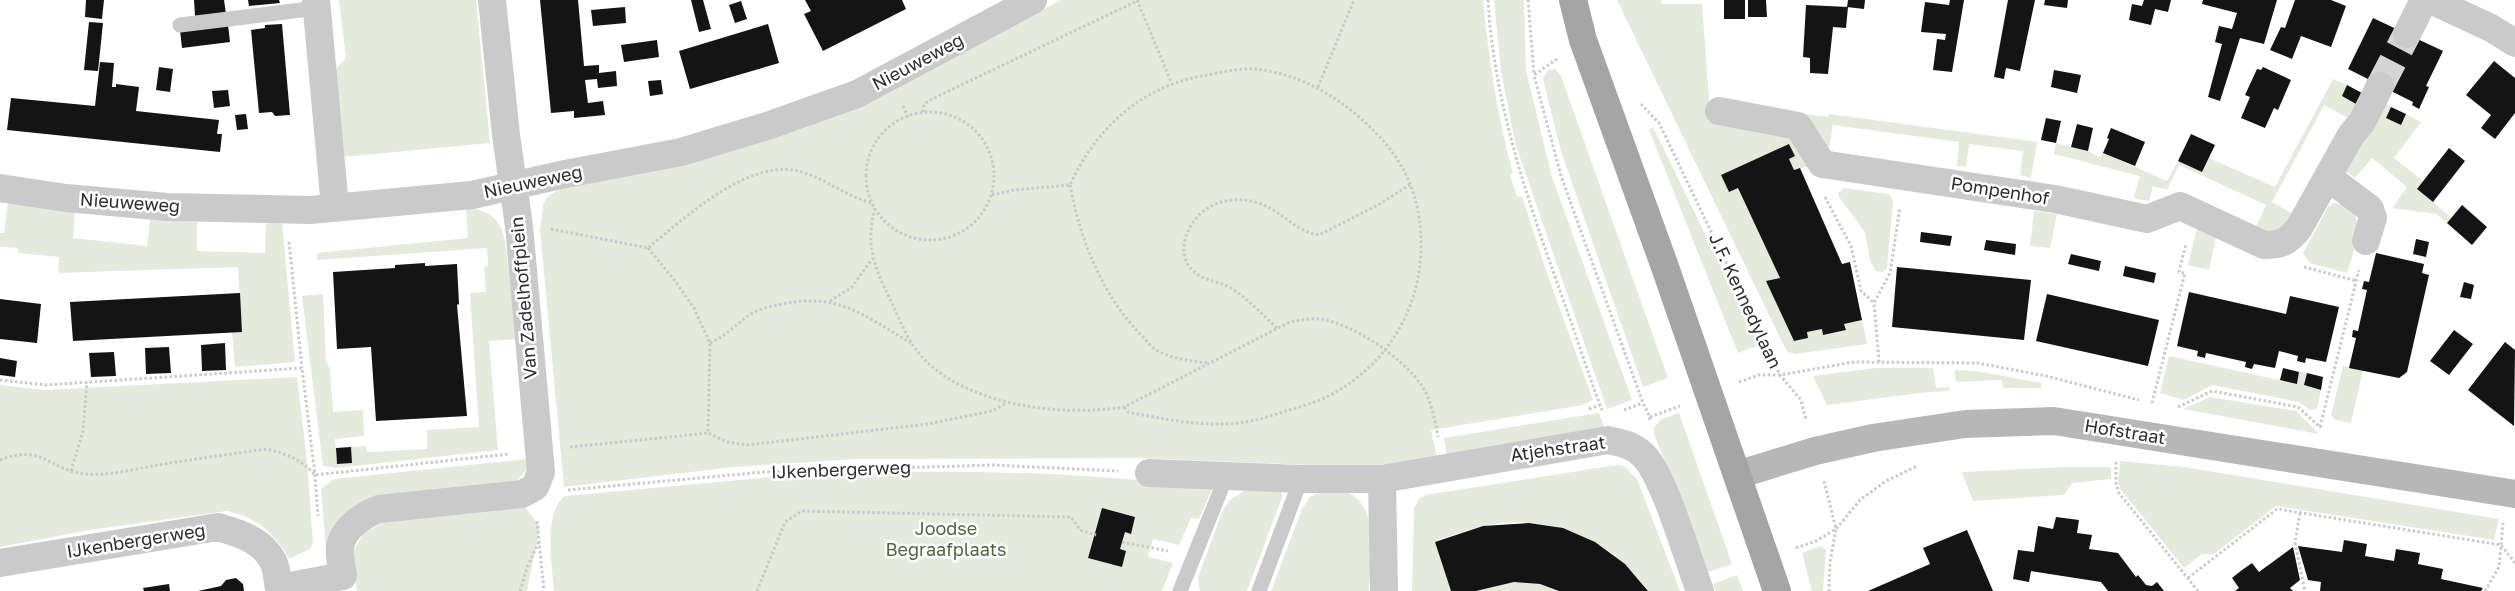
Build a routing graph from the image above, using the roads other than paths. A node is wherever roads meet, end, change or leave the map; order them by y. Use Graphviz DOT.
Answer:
graph roads {
  1 [pos="492,0"];
  2 [pos="1033,0"];
  3 [pos="1572,0"];
  4 [pos="2424,0"];
  5 [pos="2431,0"];
  6 [pos="316,4"];
  7 [pos="180,25"];
  8 [pos="2407,34"];
  9 [pos="2515,43"];
  10 [pos="2380,86"];
  11 [pos="1719,111"];
  12 [pos="2328,177"];
  13 [pos="512,186"];
  14 [pos="0,188"];
  15 [pos="335,207"];
  16 [pos="2366,241"];
  17 [pos="1149,473"];
  18 [pos="1737,475"];
  19 [pos="1226,477"];
  20 [pos="1302,479"];
  21 [pos="1382,479"];
  22 [pos="488,499"];
  23 [pos="2510,505"];
  24 [pos="0,563"];
  25 [pos="344,584"];
  26 [pos="280,589"];
  27 [pos="1180,591"];
  28 [pos="1259,591"];
  29 [pos="1384,591"];
  30 [pos="1700,591"];
  31 [pos="1777,591"];
  1 -- 13 [label="street, Van Zadelhoffplein"];
  2 -- 13 [label="street, Nieuweweg"];
  3 -- 18 [label="main road"];
  4 -- 8 [label="street"];
  5 -- 9 [label="street"];
  6 -- 7 [label="lane"];
  6 -- 15 [label="street"];
  10 -- 12 [label="street"];
  11 -- 12 [label="street, Pompenhof"];
  12 -- 16 [label="street"];
  13 -- 15 [label="street, Nieuweweg"];
  13 -- 22 [label="street, Van Zadelhoffplein"];
  14 -- 15 [label="street, Nieuweweg"];
  17 -- 19 [label="street, Atjehstraat"];
  18 -- 23 [label="street, Hofstraat"];
  18 -- 31 [label="main road"];
  19 -- 20 [label="street, Atjehstraat"];
  19 -- 27 [label="lane"];
  20 -- 21 [label="street, Atjehstraat"];
  20 -- 28 [label="lane"];
  21 -- 29 [label="street"];
  21 -- 30 [label="street, Atjehstraat"];
  22 -- 25 [label="street, IJkenbergerweg"];
  24 -- 26 [label="street, IJkenbergerweg"];
  25 -- 26 [label="street, IJkenbergerweg"];
}
